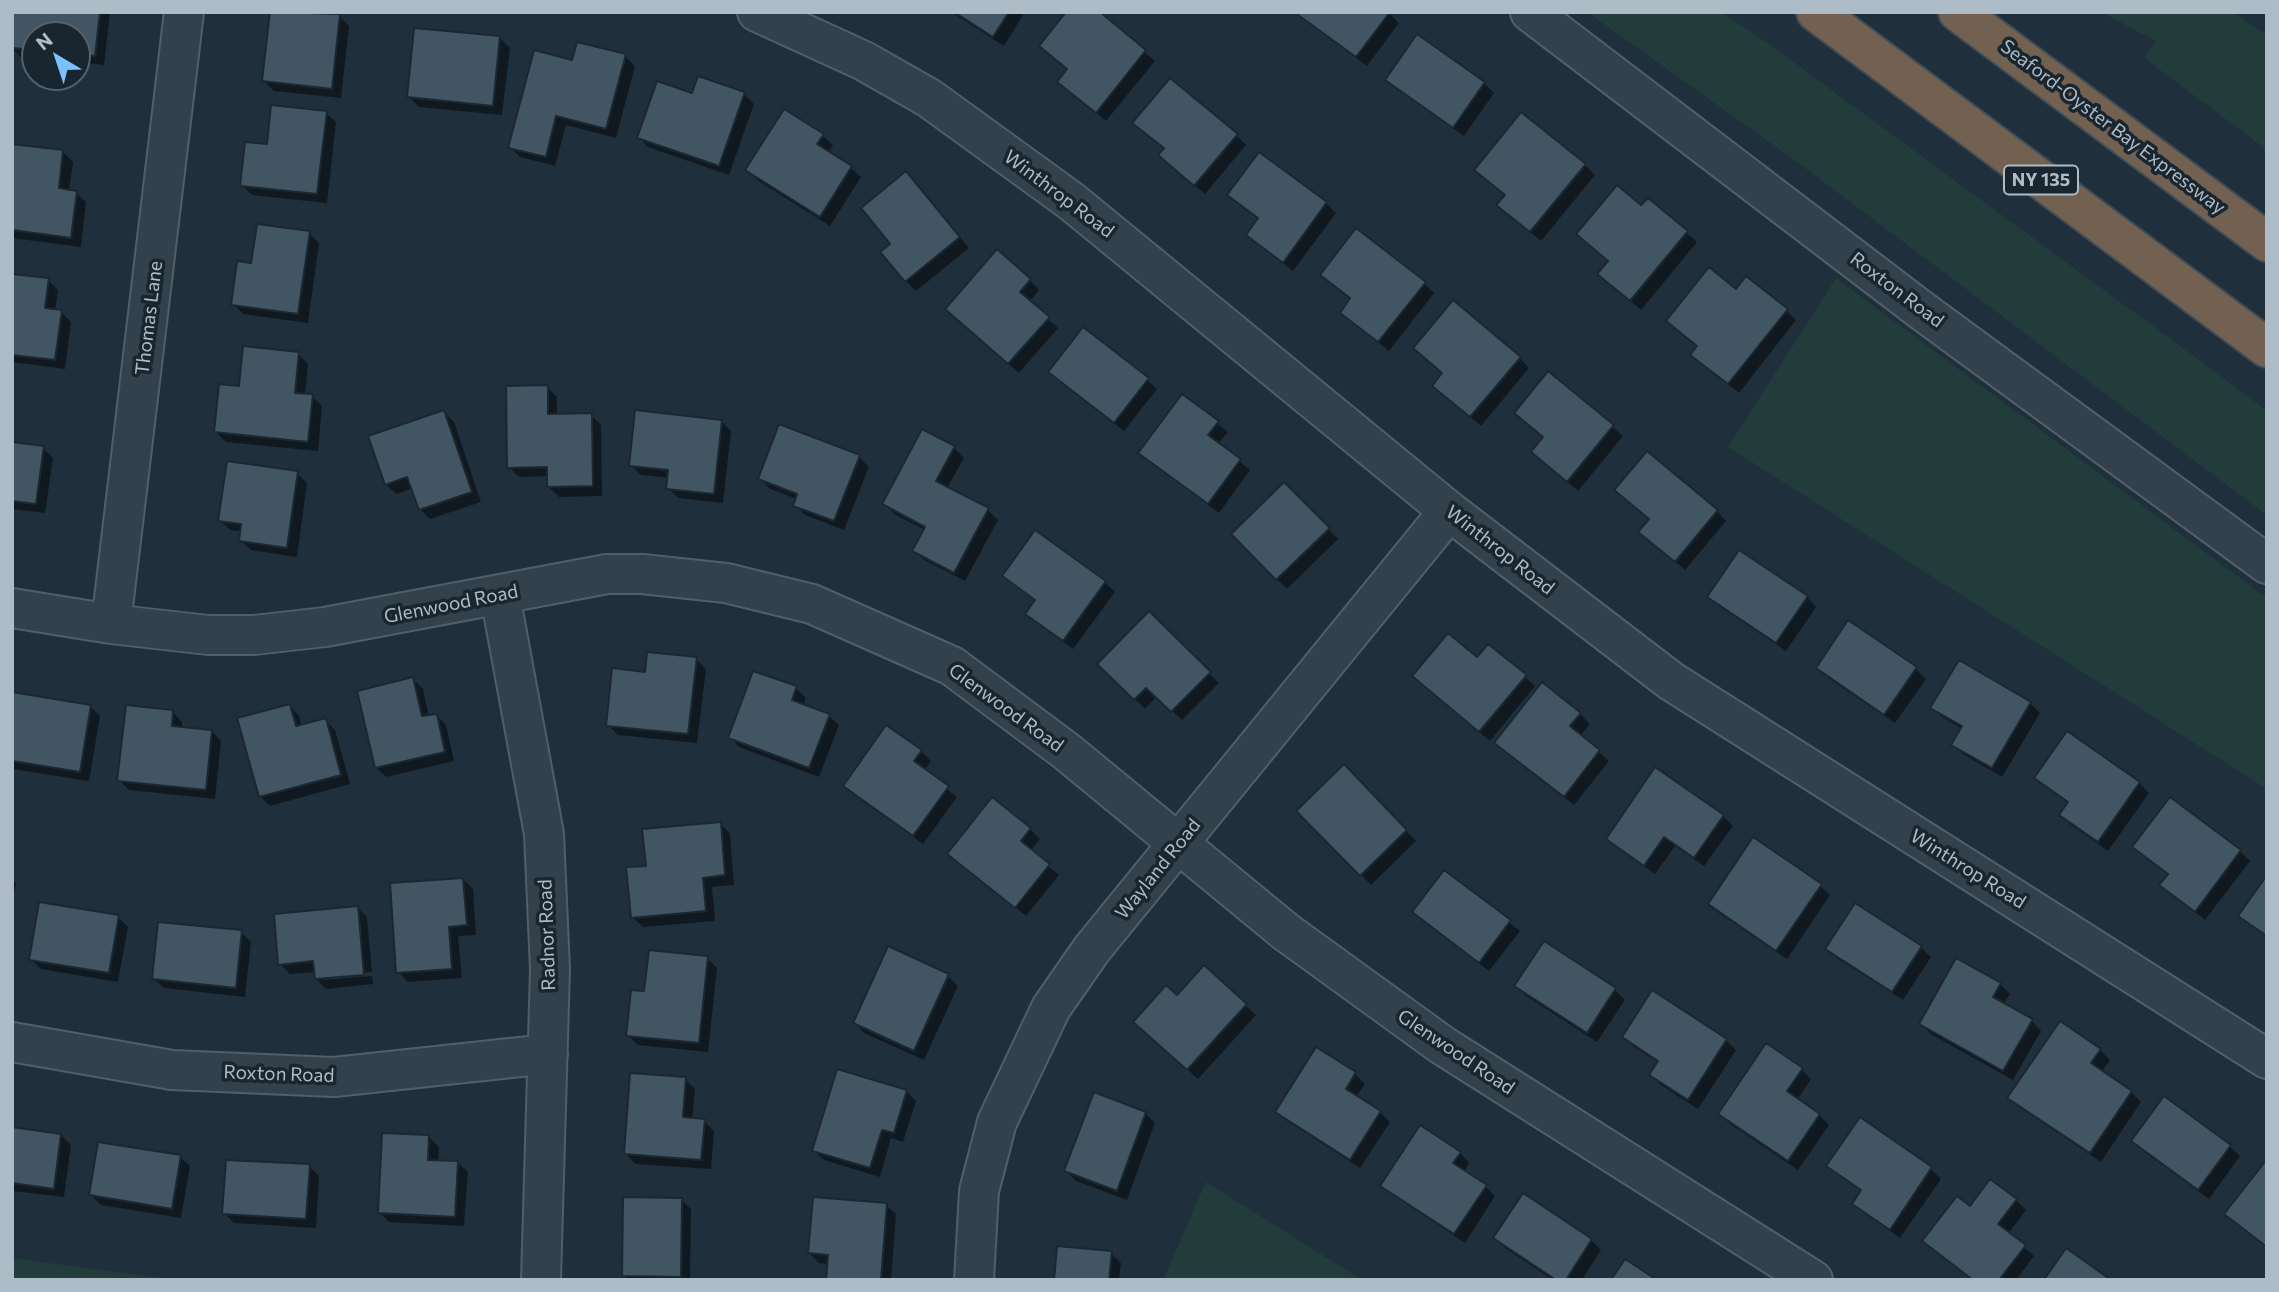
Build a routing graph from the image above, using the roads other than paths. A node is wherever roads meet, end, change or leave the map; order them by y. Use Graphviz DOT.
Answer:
graph roads {
  1 [pos="184,12"];
  2 [pos="757,12"];
  3 [pos="1530,12"];
  4 [pos="1816,12"];
  5 [pos="1958,12"];
  6 [pos="2267,242"];
  7 [pos="2267,348"];
  8 [pos="1449,511"];
  9 [pos="2267,564"];
  10 [pos="500,594"];
  11 [pos="12,608"];
  12 [pos="111,624"];
  13 [pos="1179,844"];
  14 [pos="12,1042"];
  15 [pos="548,1054"];
  16 [pos="2267,1059"];
  17 [pos="541,1280"];
  18 [pos="974,1280"];
  19 [pos="1813,1280"];
  1 -- 12 [label="street, Thomas Lane"];
  2 -- 8 [label="street, Winthrop Road"];
  3 -- 9 [label="street, Roxton Road"];
  4 -- 7 [label="highway, NY 135"];
  5 -- 6 [label="highway, Seaford-Oyster Bay Expressway"];
  8 -- 13 [label="street, Wayland Road"];
  8 -- 16 [label="street, Winthrop Road"];
  10 -- 12 [label="street, Glenwood Road"];
  10 -- 13 [label="street, Glenwood Road"];
  10 -- 15 [label="street, Radnor Road"];
  11 -- 12 [label="street, Glenwood Road"];
  13 -- 18 [label="street, Wayland Road"];
  13 -- 19 [label="street, Glenwood Road"];
  14 -- 15 [label="street, Roxton Road"];
  15 -- 17 [label="street, Radnor Road"];
}
